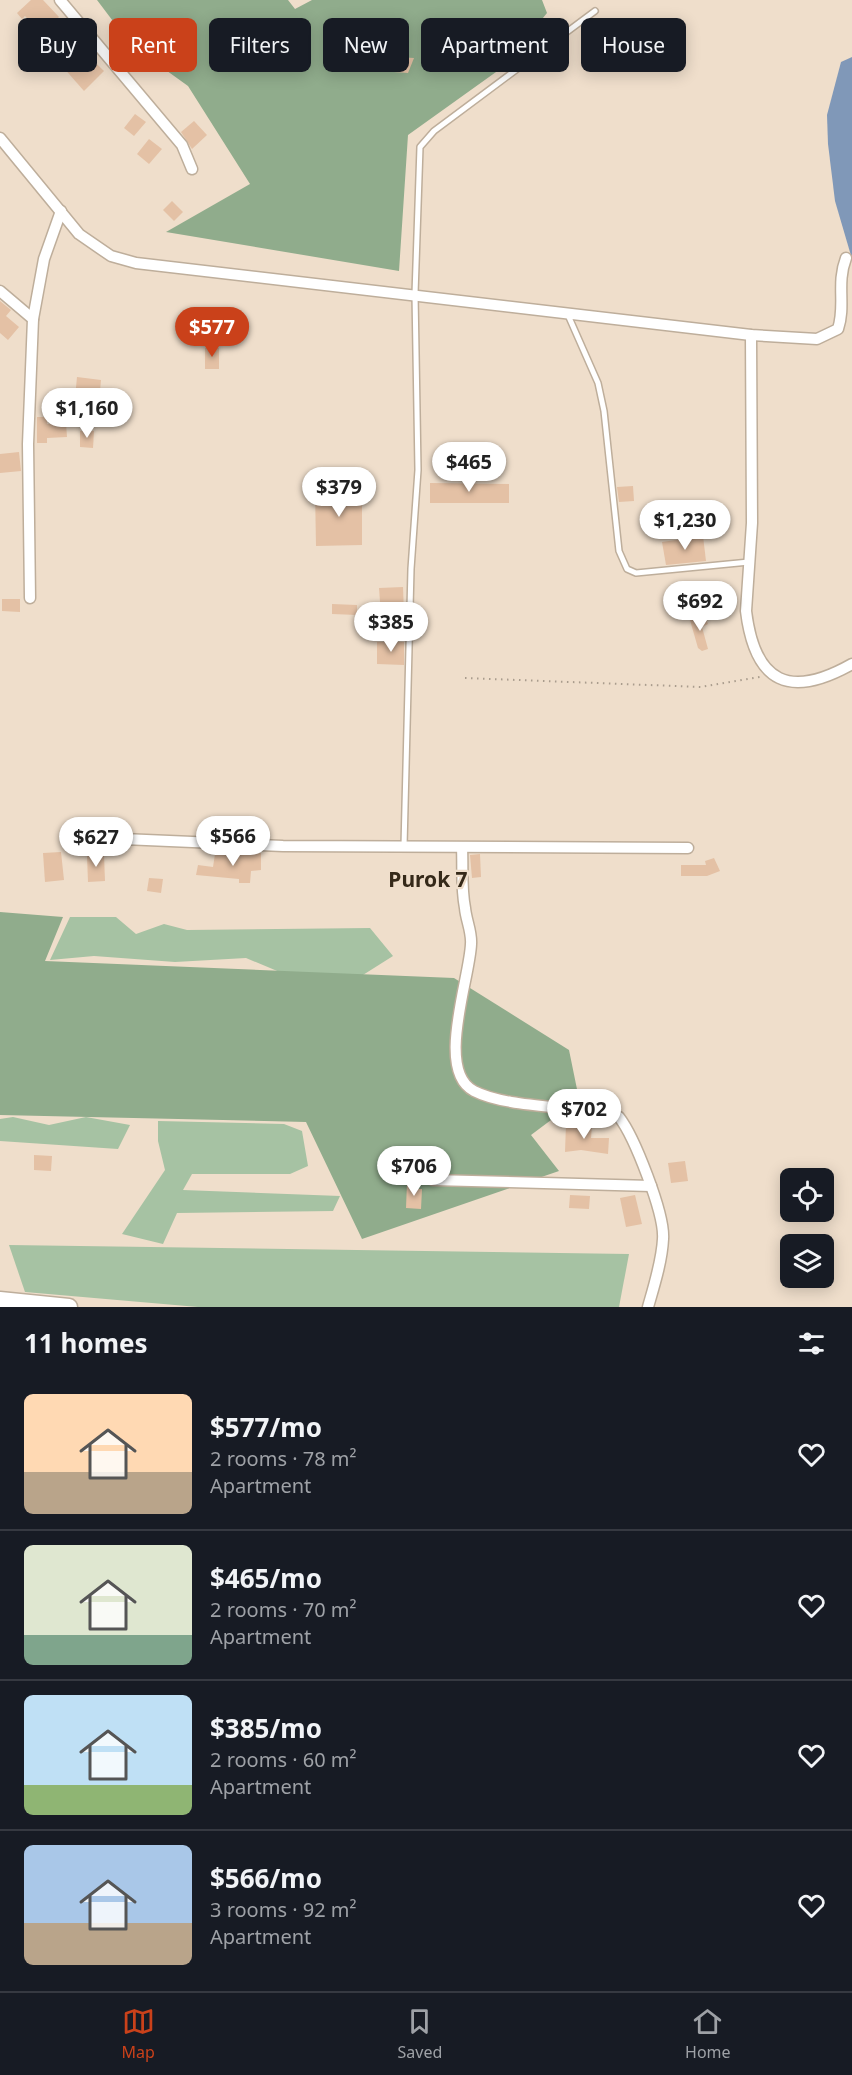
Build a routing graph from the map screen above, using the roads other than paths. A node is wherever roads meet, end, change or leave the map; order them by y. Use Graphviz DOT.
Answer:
graph roads {
  1 [pos="60,0"];
  2 [pos="595,11"];
  3 [pos="0,138"];
  4 [pos="192,169"];
  5 [pos="61,211"];
  6 [pos="846,258"];
  7 [pos="0,291"];
  8 [pos="415,294"];
  9 [pos="567,313"];
  10 [pos="33,319"];
  11 [pos="751,335"];
  12 [pos="749,562"];
  13 [pos="30,598"];
  14 [pos="852,664"];
  15 [pos="77,837"];
  16 [pos="404,846"];
  17 [pos="462,848"];
  18 [pos="688,848"];
  19 [pos="433,1180"];
  20 [pos="651,1186"];
  21 [pos="0,1300"];
  22 [pos="69,1307"];
  23 [pos="648,1307"];
  1 -- 4 [label="street"];
  2 -- 8 [label="lane"];
  3 -- 5 [label="street"];
  5 -- 8 [label="street"];
  5 -- 10 [label="street"];
  6 -- 11 [label="street"];
  7 -- 10 [label="street"];
  8 -- 9 [label="street"];
  8 -- 16 [label="lane"];
  9 -- 11 [label="street"];
  9 -- 12 [label="lane"];
  10 -- 13 [label="street"];
  11 -- 12 [label="street"];
  12 -- 14 [label="street"];
  15 -- 16 [label="street"];
  16 -- 17 [label="street"];
  17 -- 18 [label="street"];
  17 -- 20 [label="street"];
  19 -- 20 [label="street"];
  20 -- 23 [label="street"];
  21 -- 22 [label="main road"];
}
